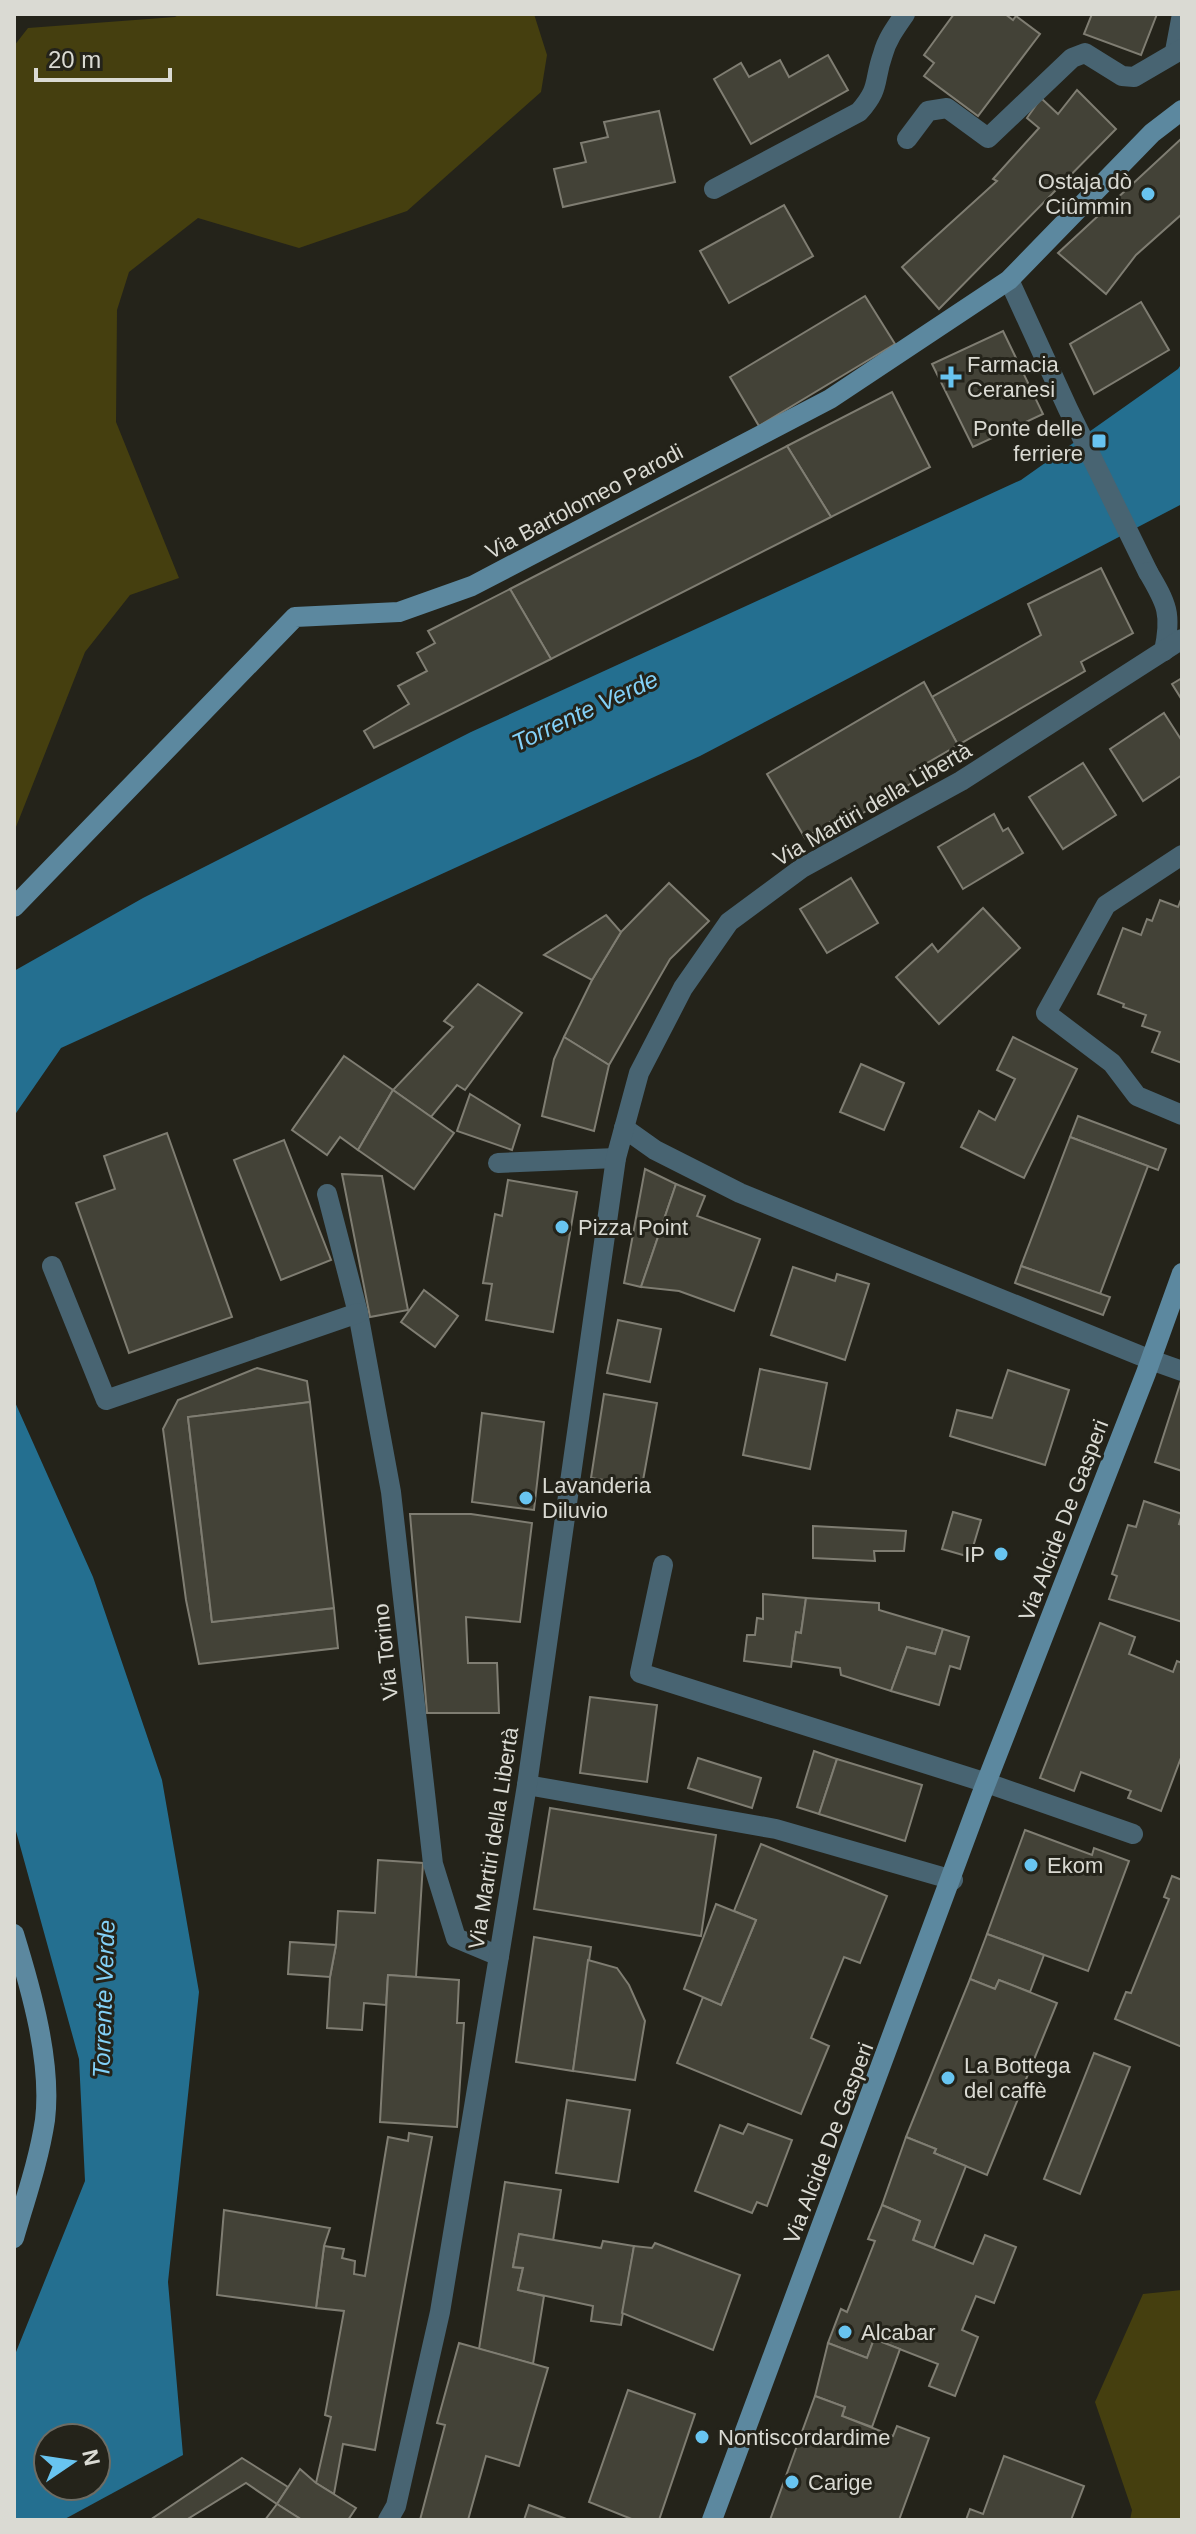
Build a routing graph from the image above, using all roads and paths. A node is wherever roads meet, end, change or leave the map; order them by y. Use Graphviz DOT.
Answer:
graph roads {
  1 [pos="905,14"];
  2 [pos="1182,14"];
  3 [pos="1178,50"];
  4 [pos="1182,110"];
  5 [pos="907,139"];
  6 [pos="714,189"];
  7 [pos="1009,280"];
  8 [pos="1163,597"];
  9 [pos="1182,606"];
  10 [pos="1182,639"];
  11 [pos="1164,651"];
  12 [pos="1182,855"];
  13 [pos="14,907"];
  14 [pos="1182,1115"];
  15 [pos="624,1128"];
  16 [pos="616,1158"];
  17 [pos="498,1163"];
  18 [pos="327,1194"];
  19 [pos="52,1266"];
  20 [pos="1182,1273"];
  21 [pos="358,1313"];
  22 [pos="1151,1360"];
  23 [pos="1182,1371"];
  24 [pos="663,1565"];
  25 [pos="987,1783"];
  26 [pos="527,1785"];
  27 [pos="1133,1834"];
  28 [pos="953,1880"];
  29 [pos="14,1934"];
  30 [pos="499,1956"];
  31 [pos="14,2238"];
  32 [pos="388,2520"];
  33 [pos="712,2520"];
  1 -- 6 [label="street"];
  2 -- 3 [label="street"];
  3 -- 5 [label="street"];
  4 -- 7 [label="main road, Via Bartolomeo Parodi"];
  7 -- 8 [label="street"];
  7 -- 13 [label="main road, Via Bartolomeo Parodi"];
  8 -- 9 [label="street"];
  8 -- 11 [label="street"];
  10 -- 11 [label="street, Via Martiri della Libertà"];
  11 -- 15 [label="street, Via Martiri della Libertà"];
  12 -- 14 [label="street"];
  15 -- 16 [label="street, Via Martiri della Libertà"];
  15 -- 22 [label="street"];
  16 -- 17 [label="street"];
  16 -- 26 [label="street, Via Martiri della Libertà"];
  18 -- 21 [label="street, Via Torino"];
  19 -- 21 [label="street"];
  20 -- 22 [label="main road, Via Alcide De Gasperi"];
  21 -- 30 [label="street, Via Torino"];
  22 -- 23 [label="street"];
  22 -- 25 [label="main road, Via Alcide De Gasperi"];
  24 -- 25 [label="street"];
  25 -- 27 [label="street"];
  25 -- 28 [label="main road, Via Alcide De Gasperi"];
  26 -- 28 [label="street"];
  26 -- 30 [label="street, Via Martiri della Libertà"];
  28 -- 33 [label="main road, Via Alcide De Gasperi"];
  29 -- 31 [label="main road"];
  30 -- 32 [label="street, Via Martiri della Libertà"];
}
